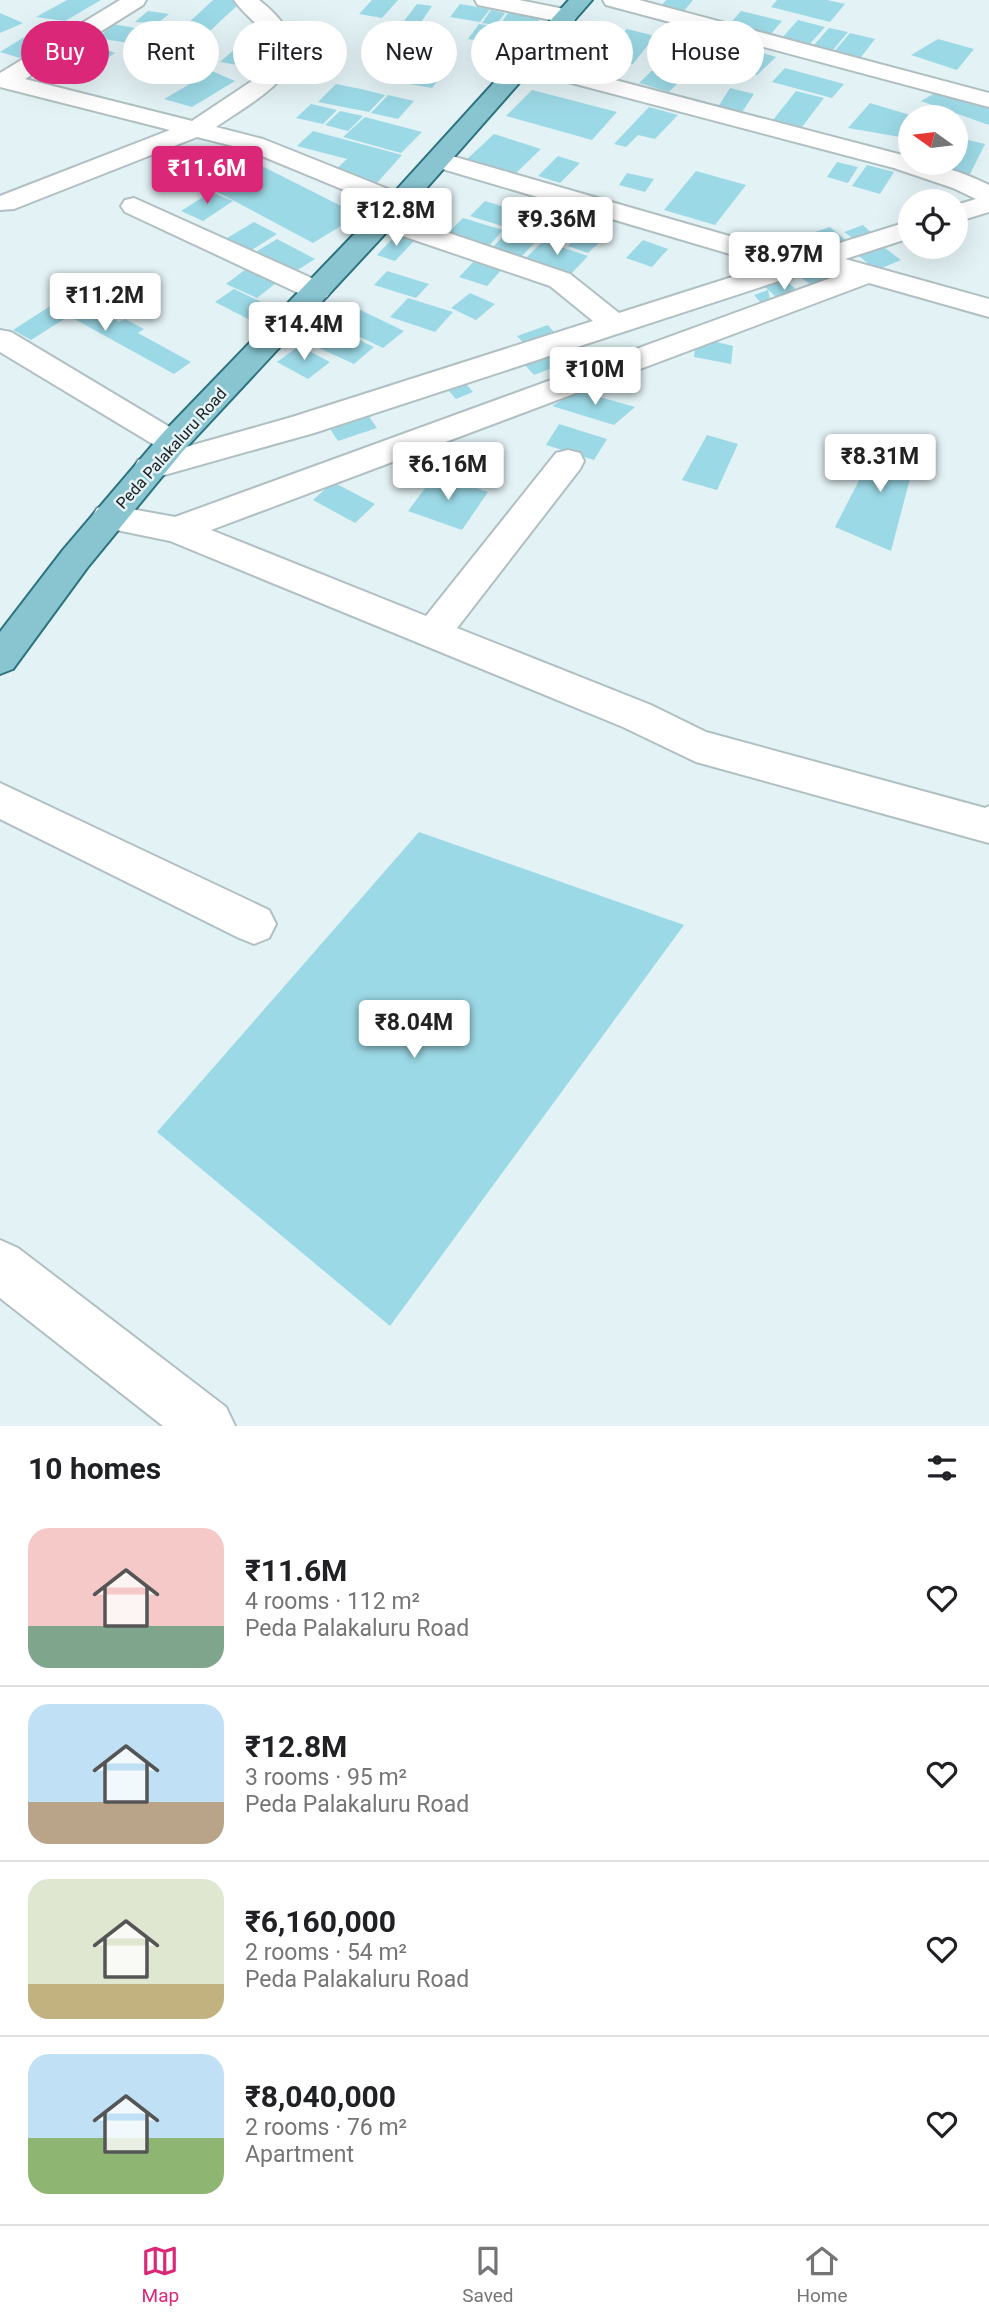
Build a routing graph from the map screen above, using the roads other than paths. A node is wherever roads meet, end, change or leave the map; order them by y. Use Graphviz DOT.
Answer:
graph roads {
  1 [pos="135,0"];
  2 [pos="245,0"];
  3 [pos="486,0"];
  4 [pos="614,0"];
  5 [pos="573,8"];
  6 [pos="2,81"];
  7 [pos="505,84"];
  8 [pos="600,84"];
  9 [pos="989,100"];
  10 [pos="197,129"];
  11 [pos="438,160"];
  12 [pos="989,195"];
  13 [pos="5,203"];
  14 [pos="989,203"];
  15 [pos="134,206"];
  16 [pos="968,210"];
  17 [pos="391,211"];
  18 [pos="898,233"];
  19 [pos="814,260"];
  20 [pos="773,274"];
  21 [pos="868,274"];
  22 [pos="317,291"];
  23 [pos="989,308"];
  24 [pos="615,324"];
  25 [pos="0,339"];
  26 [pos="172,443"];
  27 [pos="568,461"];
  28 [pos="150,468"];
  29 [pos="109,517"];
  30 [pos="176,530"];
  31 [pos="433,633"];
  32 [pos="0,659"];
  33 [pos="0,800"];
  34 [pos="989,824"];
  35 [pos="254,924"];
  36 [pos="0,1266"];
  37 [pos="207,1426"];
  1 -- 6 [label="street"];
  2 -- 10 [label="street"];
  3 -- 5 [label="street"];
  4 -- 9 [label="street"];
  6 -- 10 [label="street"];
  7 -- 11 [label="main road, Peda Palakaluru Road"];
  8 -- 12 [label="street"];
  10 -- 13 [label="street"];
  10 -- 17 [label="street"];
  11 -- 17 [label="main road, Peda Palakaluru Road"];
  11 -- 20 [label="street"];
  14 -- 16 [label="street"];
  15 -- 22 [label="street"];
  17 -- 22 [label="main road, Peda Palakaluru Road"];
  17 -- 24 [label="street"];
  18 -- 19 [label="street"];
  19 -- 20 [label="street"];
  19 -- 21 [label="street"];
  20 -- 24 [label="street"];
  21 -- 23 [label="street"];
  21 -- 30 [label="street"];
  22 -- 26 [label="main road, Peda Palakaluru Road"];
  24 -- 28 [label="street"];
  25 -- 26 [label="street"];
  26 -- 28 [label="main road, Peda Palakaluru Road"];
  27 -- 31 [label="street"];
  28 -- 29 [label="main road, Peda Palakaluru Road"];
  29 -- 30 [label="street"];
  29 -- 32 [label="main road, Peda Palakaluru Road"];
  30 -- 31 [label="street"];
  31 -- 34 [label="street"];
  33 -- 35 [label="street"];
  36 -- 37 [label="street"];
}
